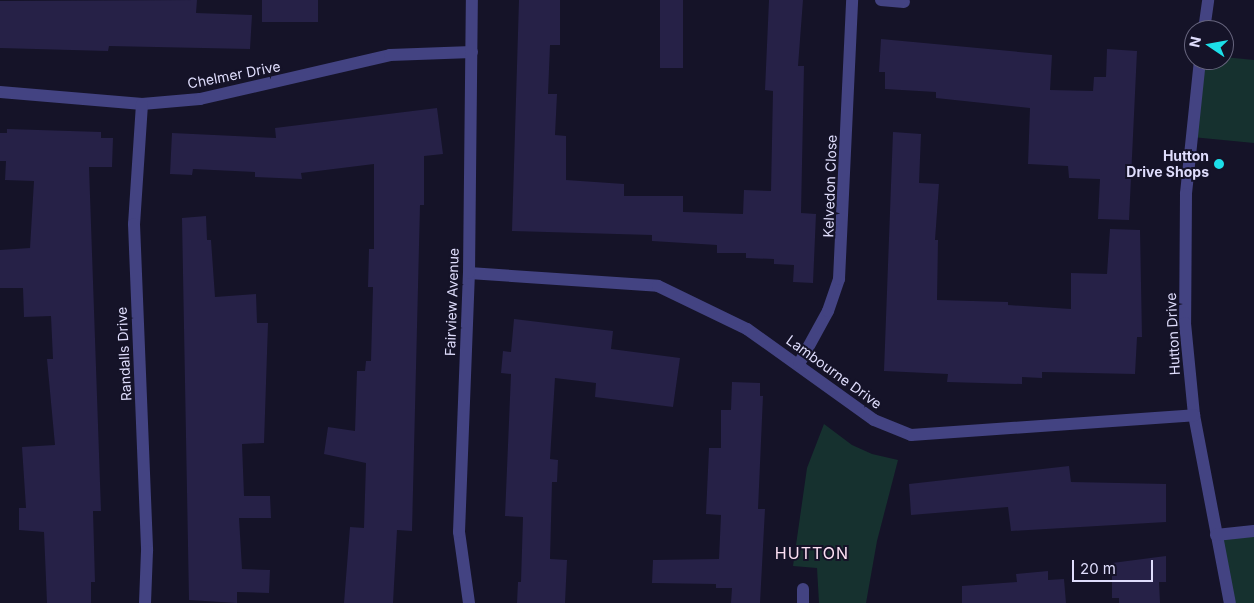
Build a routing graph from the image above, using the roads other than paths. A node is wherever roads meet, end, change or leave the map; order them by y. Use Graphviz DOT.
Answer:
graph roads {
  1 [pos="472,0"];
  2 [pos="852,0"];
  3 [pos="881,0"];
  4 [pos="1208,0"];
  5 [pos="904,2"];
  6 [pos="1205,20"];
  7 [pos="472,52"];
  8 [pos="1199,70"];
  9 [pos="0,92"];
  10 [pos="142,104"];
  11 [pos="469,273"];
  12 [pos="799,364"];
  13 [pos="1194,415"];
  14 [pos="1254,531"];
  15 [pos="1216,535"];
  16 [pos="803,589"];
  17 [pos="145,603"];
  18 [pos="469,603"];
  19 [pos="803,603"];
  20 [pos="1230,603"];
  1 -- 7 [label="street, Fairview Avenue"];
  2 -- 12 [label="street, Kelvedon Close"];
  3 -- 5 [label="street"];
  4 -- 6 [label="street"];
  7 -- 10 [label="street, Chelmer Drive"];
  7 -- 11 [label="street, Fairview Avenue"];
  8 -- 13 [label="street, Hutton Drive"];
  9 -- 10 [label="street, Chelmer Drive"];
  10 -- 17 [label="street, Randalls Drive"];
  11 -- 12 [label="street, Lambourne Drive"];
  11 -- 18 [label="street, Fairview Avenue"];
  12 -- 13 [label="street, Lambourne Drive"];
  13 -- 15 [label="street, Hutton Drive"];
  14 -- 15 [label="street"];
  15 -- 20 [label="street, Hutton Drive"];
  16 -- 19 [label="street"];
}
